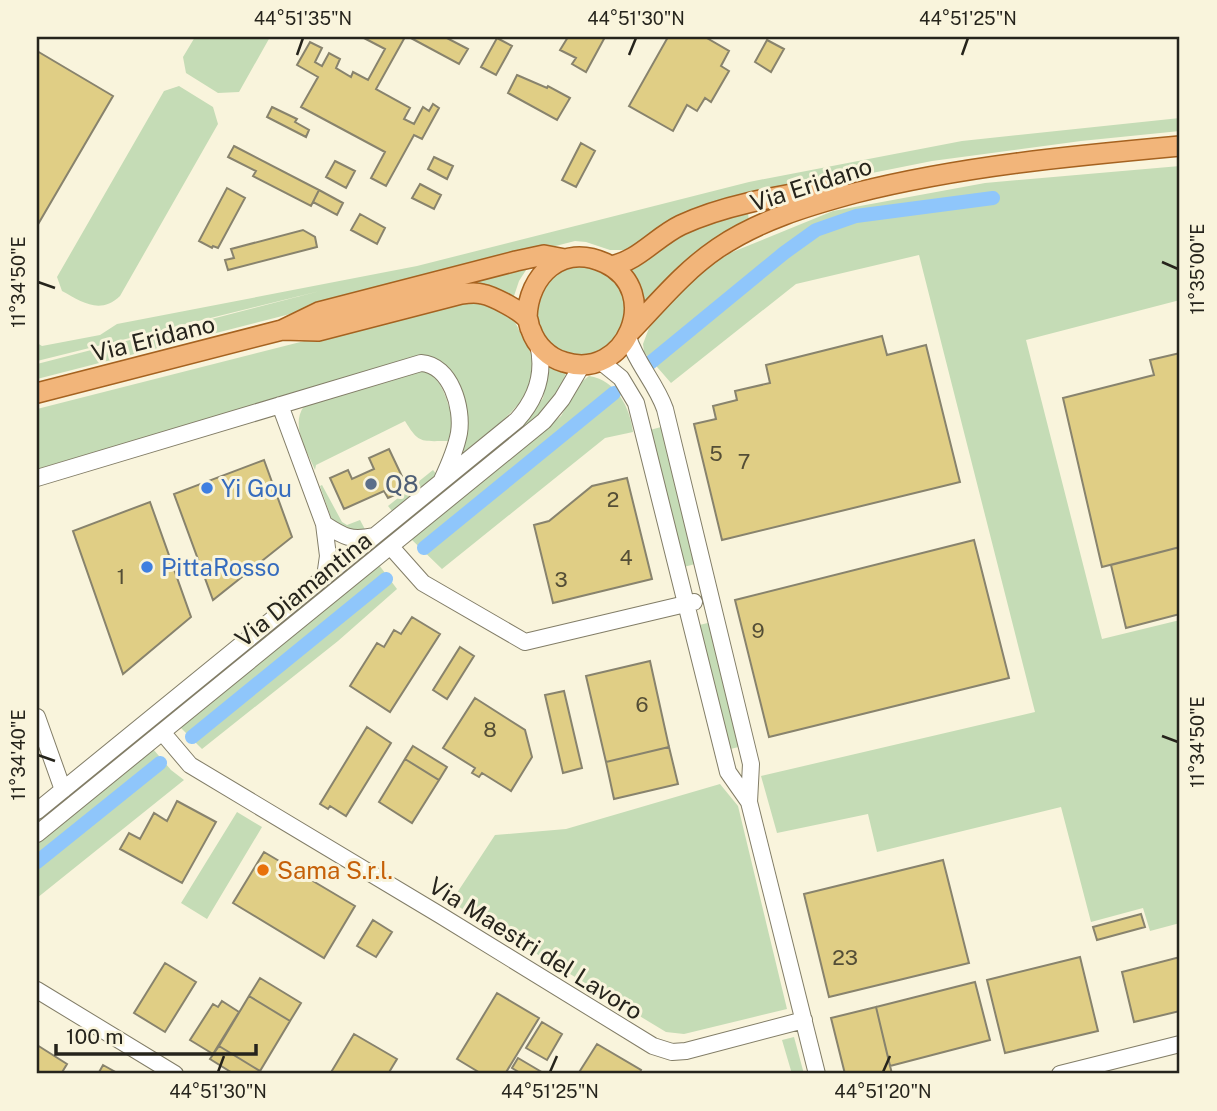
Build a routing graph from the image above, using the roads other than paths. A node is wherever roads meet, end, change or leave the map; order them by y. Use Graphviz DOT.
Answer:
graph roads {
  1 [pos="1180,146"];
  2 [pos="919,177"];
  3 [pos="565,259"];
  4 [pos="611,266"];
  5 [pos="527,318"];
  6 [pos="282,330"];
  7 [pos="629,335"];
  8 [pos="538,344"];
  9 [pos="591,363"];
  10 [pos="37,393"];
  11 [pos="280,405"];
  12 [pos="665,409"];
  13 [pos="640,416"];
  14 [pos="37,478"];
  15 [pos="441,482"];
  16 [pos="324,524"];
  17 [pos="374,536"];
  18 [pos="391,547"];
  19 [pos="325,577"];
  20 [pos="711,598"];
  21 [pos="687,604"];
  22 [pos="37,717"];
  23 [pos="162,732"];
  24 [pos="63,790"];
  25 [pos="749,802"];
  26 [pos="37,811"];
  27 [pos="37,834"];
  28 [pos="37,990"];
  29 [pos="804,1020"];
  30 [pos="1180,1044"];
  31 [pos="175,1074"];
  32 [pos="817,1074"];
  33 [pos="1060,1074"];
  1 -- 2 [label="main road, Via Eridano"];
  2 -- 4 [label="main road, Via Eridano"];
  2 -- 7 [label="main road, Via Eridano"];
  3 -- 4 [label="main road, Via Eridano"];
  3 -- 5 [label="main road"];
  3 -- 6 [label="main road, Via Eridano"];
  4 -- 7 [label="main road"];
  5 -- 6 [label="main road, Via Eridano"];
  5 -- 8 [label="main road"];
  6 -- 10 [label="main road, Via Eridano"];
  7 -- 9 [label="main road, Via Eridano"];
  7 -- 12 [label="street"];
  8 -- 9 [label="main road"];
  8 -- 15 [label="street, Via Diamantina"];
  9 -- 13 [label="street"];
  9 -- 18 [label="street, Via Diamantina"];
  11 -- 14 [label="street"];
  11 -- 15 [label="street"];
  11 -- 16 [label="street"];
  12 -- 13 [label="street"];
  12 -- 20 [label="street"];
  13 -- 21 [label="street"];
  15 -- 17 [label="street, Via Diamantina"];
  16 -- 17 [label="street"];
  16 -- 19 [label="street"];
  17 -- 19 [label="street, Via Diamantina"];
  18 -- 21 [label="street"];
  18 -- 23 [label="street, Via Diamantina"];
  19 -- 24 [label="street, Via Diamantina"];
  20 -- 21 [label="street"];
  20 -- 25 [label="street"];
  21 -- 25 [label="street"];
  22 -- 24 [label="street"];
  23 -- 27 [label="street, Via Diamantina"];
  23 -- 29 [label="street, Via Maestri del Lavoro"];
  24 -- 26 [label="street, Via Diamantina"];
  25 -- 29 [label="street"];
  28 -- 31 [label="street"];
  29 -- 32 [label="street"];
  30 -- 33 [label="street"];
}
